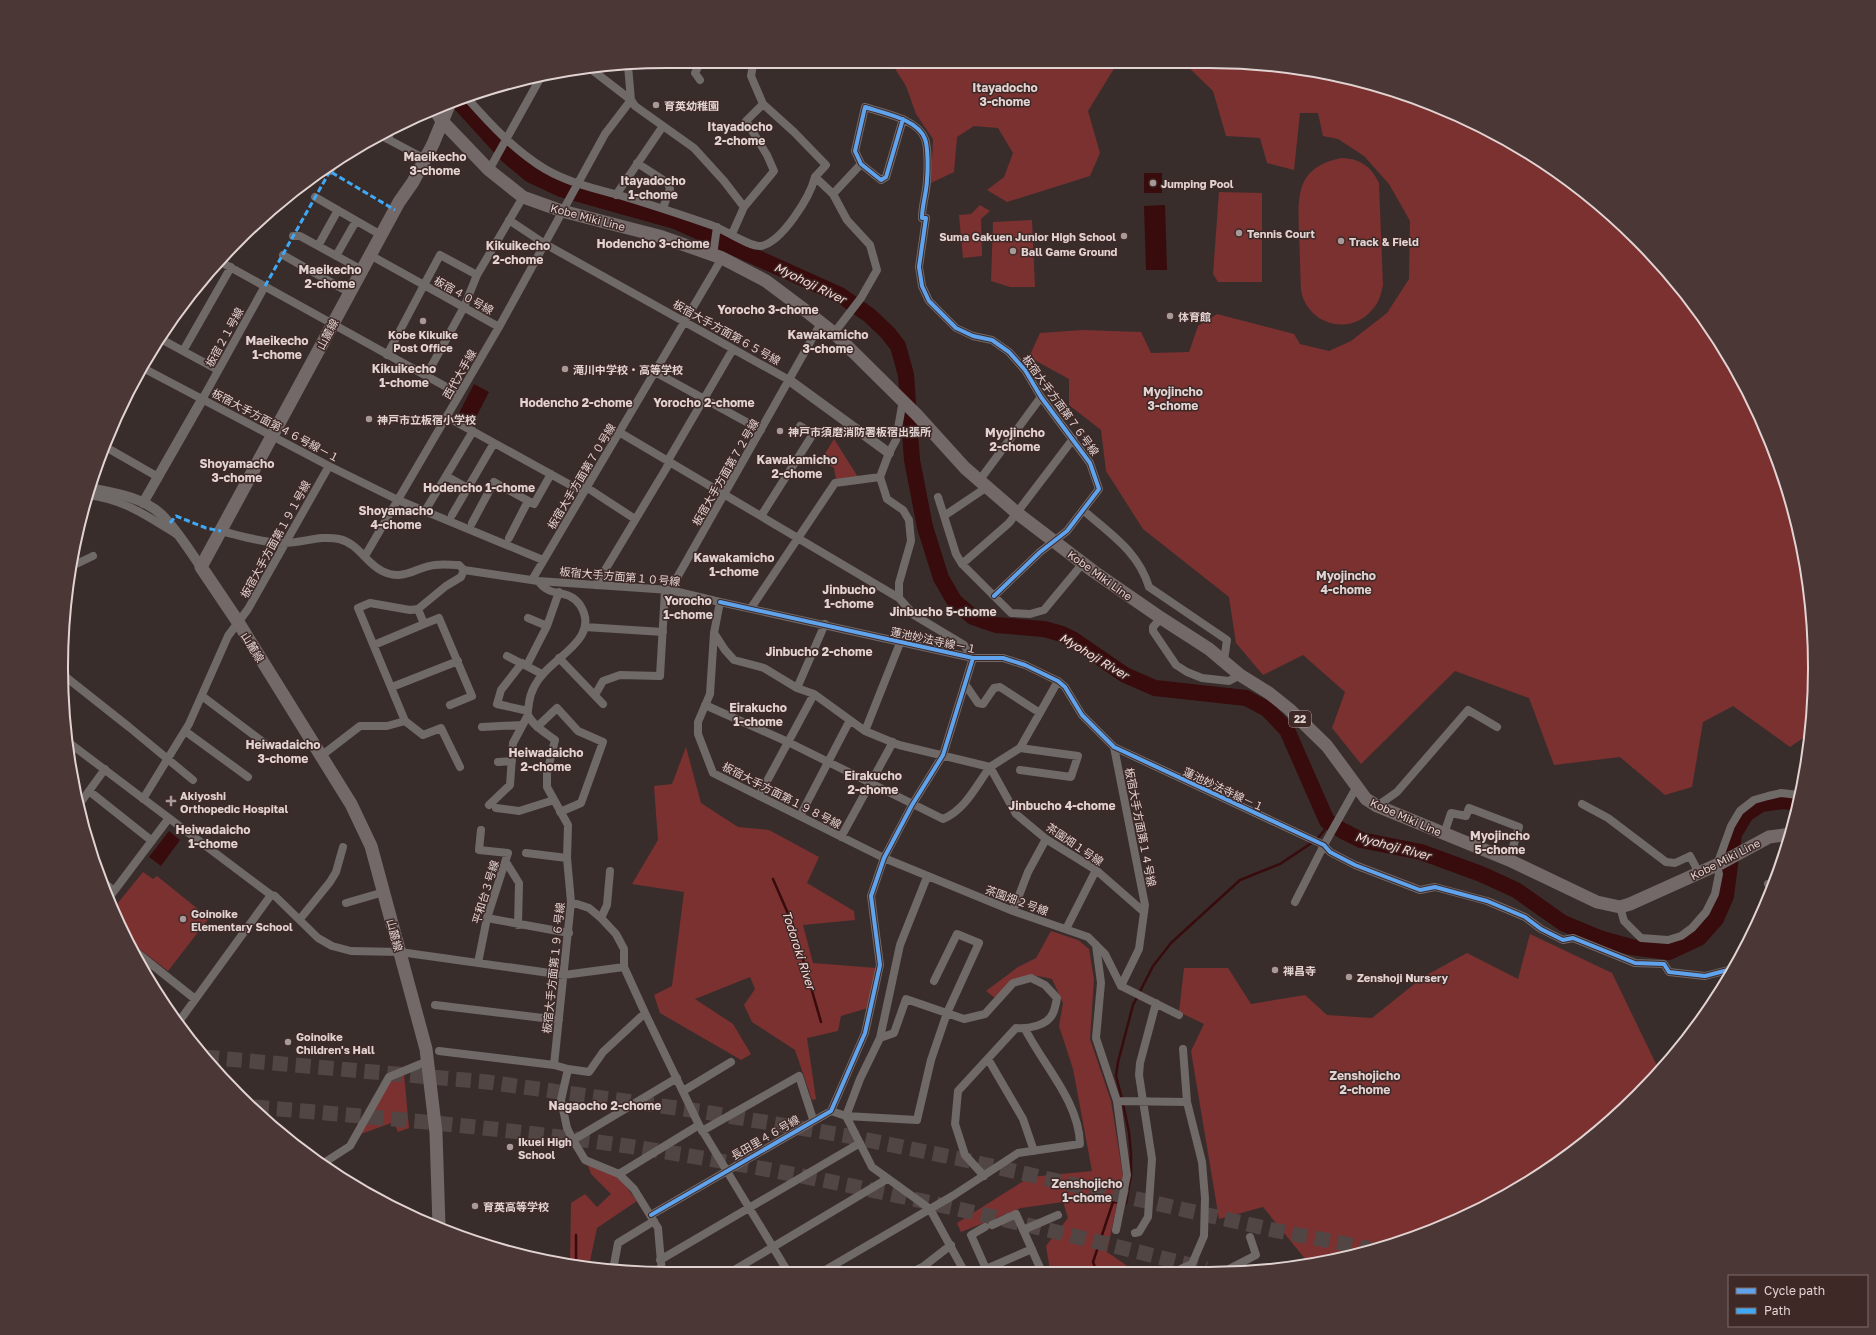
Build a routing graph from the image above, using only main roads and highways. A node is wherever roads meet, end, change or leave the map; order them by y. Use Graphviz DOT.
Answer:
graph roads {
  1 [pos="443,112"];
  2 [pos="444,112"];
  3 [pos="1784,835"];
  4 [pos="439,1221"];
  1 -- 4 [label="main road, 山麓線"];
  2 -- 3 [label="main road, Kobe Miki Line / 22"];
}
